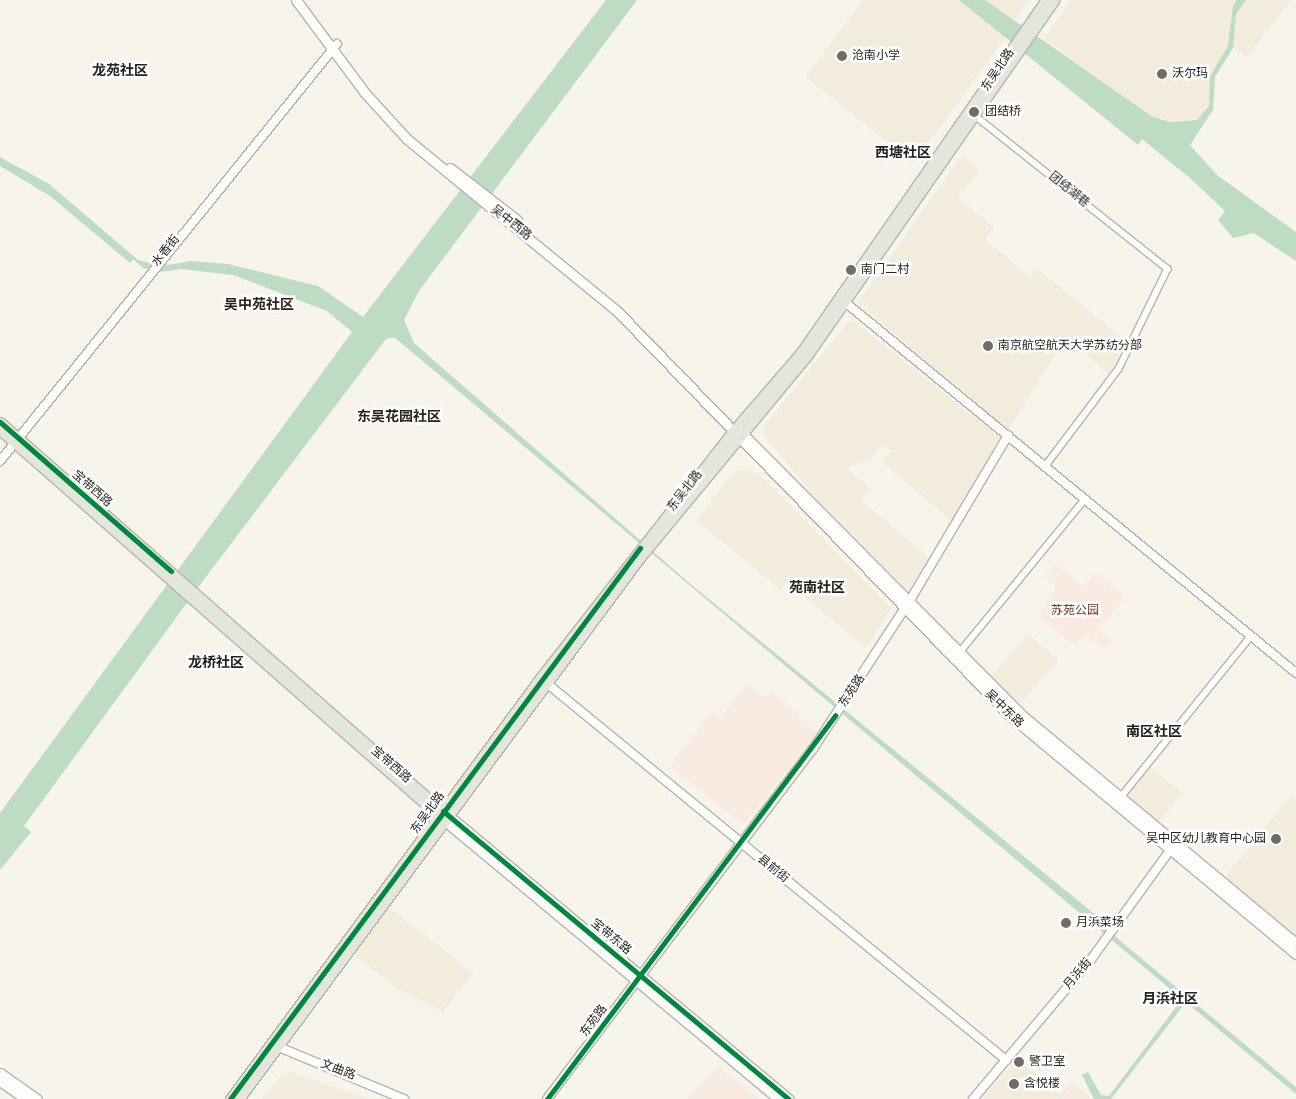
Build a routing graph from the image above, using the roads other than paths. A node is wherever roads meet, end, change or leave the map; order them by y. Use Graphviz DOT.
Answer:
graph roads {
  1 [pos="296,0"];
  2 [pos="303,0"];
  3 [pos="1046,0"];
  4 [pos="1054,0"];
  5 [pos="1031,28"];
  6 [pos="334,46"];
  7 [pos="973,113"];
  8 [pos="841,299"];
  9 [pos="0,422"];
  10 [pos="0,430"];
  11 [pos="736,432"];
  12 [pos="1008,435"];
  13 [pos="17,441"];
  14 [pos="0,461"];
  15 [pos="1046,466"];
  16 [pos="1085,499"];
  17 [pos="906,606"];
  18 [pos="1251,636"];
  19 [pos="959,653"];
  20 [pos="1296,673"];
  21 [pos="543,680"];
  22 [pos="1120,798"];
  23 [pos="443,816"];
  24 [pos="741,843"];
  25 [pos="1173,847"];
  26 [pos="1296,944"];
  27 [pos="1296,954"];
  28 [pos="640,978"];
  29 [pos="274,1045"];
  30 [pos="1006,1060"];
  31 [pos="0,1073"];
  32 [pos="0,1081"];
  33 [pos="26,1099"];
  34 [pos="37,1099"];
  35 [pos="230,1099"];
  36 [pos="239,1099"];
  37 [pos="404,1099"];
  38 [pos="547,1099"];
  39 [pos="779,1099"];
  40 [pos="789,1099"];
  41 [pos="973,1099"];
  1 -- 6 [label="main road, 吴中西路"];
  2 -- 6 [label="main road, 吴中西路"];
  3 -- 5 [label="main road, 东吴北路"];
  4 -- 5 [label="main road, 东吴北路"];
  5 -- 7 [label="main road, 东吴北路"];
  6 -- 11 [label="main road, 吴中西路"];
  6 -- 13 [label="street, 水香街"];
  7 -- 8 [label="main road, 东吴北路"];
  7 -- 15 [label="street, 团结湖巷"];
  8 -- 11 [label="main road, 东吴北路"];
  8 -- 12 [label="street"];
  9 -- 13 [label="main road, 宝带西路"];
  10 -- 13 [label="main road, 宝带西路"];
  11 -- 17 [label="main road, 吴中东路"];
  11 -- 21 [label="main road, 东吴北路"];
  12 -- 15 [label="street"];
  12 -- 17 [label="street, 东苑路"];
  13 -- 14 [label="street, 水香街"];
  13 -- 23 [label="main road, 宝带西路"];
  15 -- 16 [label="street"];
  16 -- 18 [label="street"];
  16 -- 19 [label="street"];
  17 -- 19 [label="main road, 吴中东路"];
  17 -- 24 [label="street, 东苑路"];
  17 -- 25 [label="main road, 吴中东路"];
  18 -- 20 [label="street"];
  18 -- 22 [label="street"];
  19 -- 22 [label="main road, 吴中东路"];
  21 -- 23 [label="main road, 东吴北路"];
  21 -- 24 [label="street, 县前街"];
  22 -- 25 [label="main road, 吴中东路"];
  23 -- 28 [label="main road, 宝带东路"];
  23 -- 29 [label="main road, 东吴北路"];
  24 -- 28 [label="street, 东苑路"];
  24 -- 30 [label="street, 县前街"];
  25 -- 26 [label="main road, 吴中东路"];
  25 -- 27 [label="main road, 吴中东路"];
  25 -- 30 [label="street, 月浜街"];
  28 -- 38 [label="street, 东苑路"];
  28 -- 39 [label="main road, 宝带东路"];
  28 -- 40 [label="main road, 宝带东路"];
  29 -- 35 [label="main road, 东吴北路"];
  29 -- 36 [label="main road, 东吴北路"];
  29 -- 37 [label="street, 文曲路"];
  30 -- 41 [label="street, 月浜街"];
  31 -- 34 [label="main road"];
  32 -- 33 [label="main road"];
}
